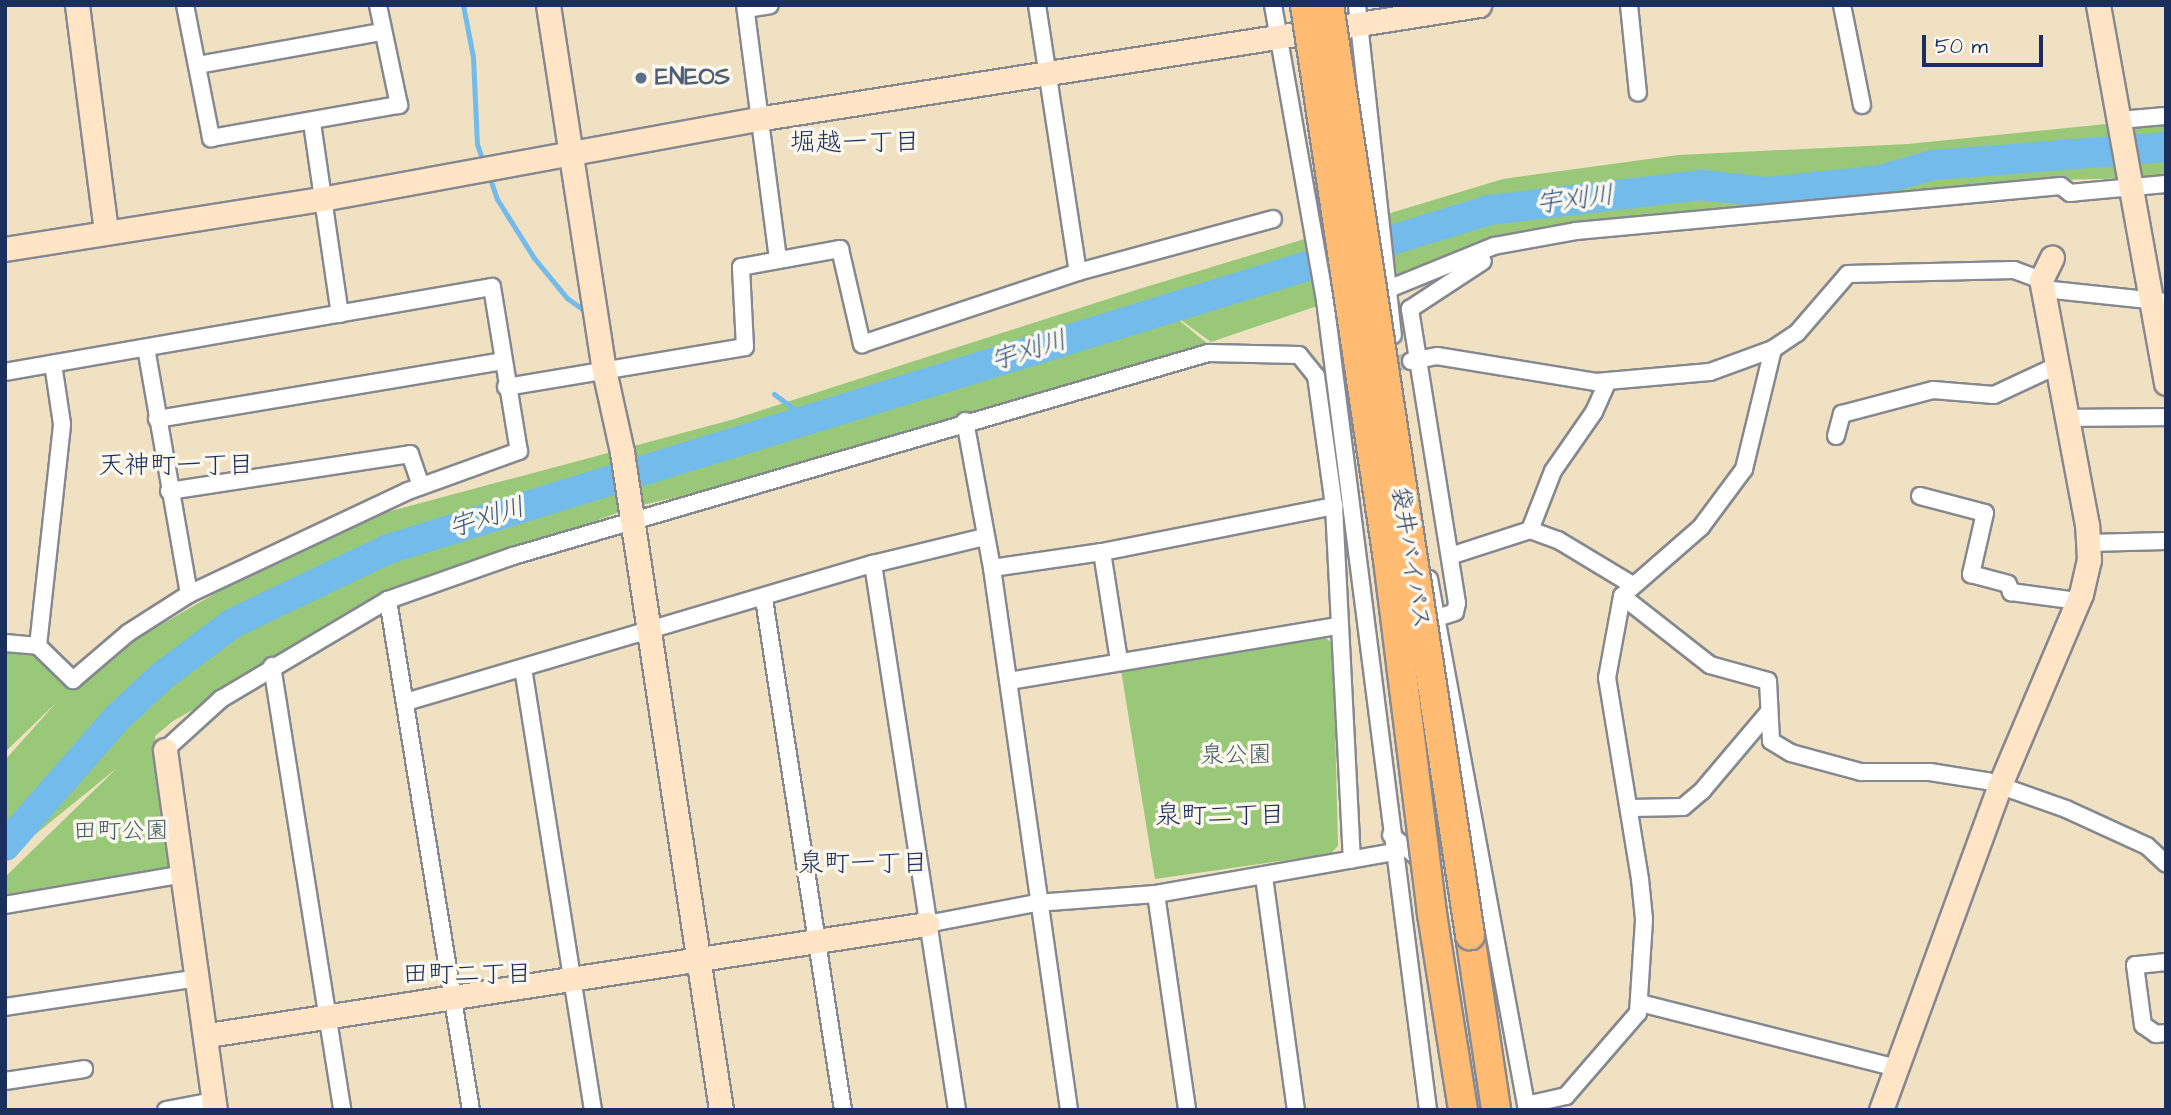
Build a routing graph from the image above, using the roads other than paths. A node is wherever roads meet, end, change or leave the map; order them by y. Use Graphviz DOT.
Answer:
graph roads {
  1 [pos="77,5"];
  2 [pos="185,5"];
  3 [pos="378,5"];
  4 [pos="548,5"];
  5 [pos="770,5"];
  6 [pos="1037,5"];
  7 [pos="1273,5"];
  8 [pos="1298,5"];
  9 [pos="1305,5"];
  10 [pos="1479,5"];
  11 [pos="1629,5"];
  12 [pos="1842,5"];
  13 [pos="2098,5"];
  14 [pos="746,7"];
  15 [pos="1343,14"];
  16 [pos="382,32"];
  17 [pos="1279,37"];
  18 [pos="198,65"];
  19 [pos="1326,67"];
  20 [pos="1047,75"];
  21 [pos="1638,93"];
  22 [pos="1862,105"];
  23 [pos="2166,116"];
  24 [pos="757,119"];
  25 [pos="312,122"];
  26 [pos="2119,123"];
  27 [pos="571,155"];
  28 [pos="2166,184"];
  29 [pos="2129,188"];
  30 [pos="321,199"];
  31 [pos="1273,219"];
  32 [pos="106,231"];
  33 [pos="1494,246"];
  34 [pos="5,249"];
  35 [pos="2052,257"];
  36 [pos="779,260"];
  37 [pos="1078,272"];
  38 [pos="2042,285"];
  39 [pos="1387,290"];
  40 [pos="2159,300"];
  41 [pos="340,314"];
  42 [pos="146,348"];
  43 [pos="1773,349"];
  44 [pos="502,361"];
  45 [pos="1415,361"];
  46 [pos="53,364"];
  47 [pos="2058,365"];
  48 [pos="604,370"];
  49 [pos="5,372"];
  50 [pos="1608,381"];
  51 [pos="2166,383"];
  52 [pos="506,387"];
  53 [pos="2166,417"];
  54 [pos="2067,418"];
  55 [pos="158,419"];
  56 [pos="965,421"];
  57 [pos="1836,436"];
  58 [pos="421,486"];
  59 [pos="169,491"];
  60 [pos="1920,496"];
  61 [pos="1334,506"];
  62 [pos="632,523"];
  63 [pos="1530,530"];
  64 [pos="985,537"];
  65 [pos="2166,541"];
  66 [pos="2089,543"];
  67 [pos="1102,552"];
  68 [pos="1450,556"];
  69 [pos="873,564"];
  70 [pos="992,568"];
  71 [pos="1626,590"];
  72 [pos="189,594"];
  73 [pos="764,599"];
  74 [pos="388,600"];
  75 [pos="2078,601"];
  76 [pos="1437,618"];
  77 [pos="1339,626"];
  78 [pos="650,629"];
  79 [pos="5,643"];
  80 [pos="37,646"];
  81 [pos="1119,662"];
  82 [pos="272,666"];
  83 [pos="523,668"];
  84 [pos="1009,681"];
  85 [pos="407,702"];
  86 [pos="1767,714"];
  87 [pos="165,750"];
  88 [pos="1999,788"];
  89 [pos="1631,808"];
  90 [pos="1478,828"];
  91 [pos="1391,835"];
  92 [pos="1393,852"];
  93 [pos="1466,853"];
  94 [pos="1417,858"];
  95 [pos="1352,860"];
  96 [pos="2166,864"];
  97 [pos="184,874"];
  98 [pos="1264,877"];
  99 [pos="1156,894"];
  100 [pos="1036,903"];
  101 [pos="5,905"];
  102 [pos="1432,914"];
  103 [pos="926,924"];
  104 [pos="819,941"];
  105 [pos="698,957"];
  106 [pos="2166,962"];
  107 [pos="200,978"];
  108 [pos="573,980"];
  109 [pos="453,997"];
  110 [pos="1640,1003"];
  111 [pos="5,1007"];
  112 [pos="1481,1011"];
  113 [pos="327,1017"];
  114 [pos="2166,1033"];
  115 [pos="208,1035"];
  116 [pos="1896,1068"];
  117 [pos="84,1069"];
  118 [pos="5,1081"];
  119 [pos="215,1106"];
  120 [pos="1520,1108"];
  121 [pos="166,1110"];
  122 [pos="342,1110"];
  123 [pos="471,1110"];
  124 [pos="593,1110"];
  125 [pos="721,1110"];
  126 [pos="844,1110"];
  127 [pos="957,1110"];
  128 [pos="1069,1110"];
  129 [pos="1187,1110"];
  130 [pos="1296,1110"];
  131 [pos="1428,1110"];
  132 [pos="1457,1110"];
  133 [pos="1463,1110"];
  134 [pos="1496,1110"];
  135 [pos="1881,1110"];
  1 -- 32 [label="street"];
  2 -- 18 [label="street"];
  3 -- 16 [label="street"];
  4 -- 27 [label="street"];
  5 -- 14 [label="street"];
  6 -- 20 [label="street"];
  7 -- 17 [label="street"];
  8 -- 19 [label="highway, bridge"];
  9 -- 19 [label="highway, 袋井バイパス, bridge"];
  10 -- 15 [label="street"];
  11 -- 21 [label="street"];
  12 -- 22 [label="street"];
  13 -- 26 [label="street"];
  14 -- 24 [label="street"];
  15 -- 17 [label="street"];
  15 -- 19 [label="highway, 袋井バイパス, bridge"];
  15 -- 39 [label="street"];
  16 -- 18 [label="street"];
  16 -- 25 [label="street"];
  17 -- 20 [label="street"];
  17 -- 91 [label="street"];
  18 -- 25 [label="street"];
  19 -- 102 [label="highway, 袋井バイパス, bridge"];
  19 -- 112 [label="highway, 袋井バイパス, bridge"];
  20 -- 24 [label="street"];
  20 -- 37 [label="street"];
  23 -- 26 [label="street"];
  24 -- 27 [label="street"];
  24 -- 36 [label="street"];
  25 -- 30 [label="street"];
  26 -- 29 [label="street"];
  27 -- 30 [label="street"];
  27 -- 48 [label="street"];
  28 -- 29 [label="street"];
  29 -- 33 [label="street"];
  29 -- 40 [label="street"];
  30 -- 32 [label="street"];
  30 -- 41 [label="street"];
  31 -- 37 [label="street"];
  32 -- 34 [label="street"];
  33 -- 39 [label="street"];
  33 -- 45 [label="street"];
  35 -- 38 [label="street"];
  36 -- 37 [label="street"];
  36 -- 48 [label="street"];
  38 -- 40 [label="street"];
  38 -- 43 [label="street"];
  38 -- 47 [label="street"];
  39 -- 76 [label="street"];
  40 -- 51 [label="street"];
  41 -- 42 [label="street"];
  41 -- 44 [label="street"];
  42 -- 46 [label="street"];
  42 -- 55 [label="street"];
  43 -- 50 [label="street"];
  43 -- 71 [label="street"];
  44 -- 52 [label="street"];
  44 -- 55 [label="street"];
  45 -- 50 [label="street"];
  45 -- 68 [label="street"];
  46 -- 49 [label="street"];
  46 -- 80 [label="street"];
  47 -- 54 [label="street"];
  47 -- 57 [label="street"];
  48 -- 52 [label="street"];
  48 -- 62 [label="street"];
  50 -- 63 [label="street"];
  52 -- 58 [label="street"];
  53 -- 54 [label="street"];
  54 -- 66 [label="street"];
  55 -- 59 [label="street"];
  56 -- 61 [label="street"];
  56 -- 62 [label="street"];
  56 -- 64 [label="street"];
  58 -- 59 [label="street"];
  58 -- 72 [label="street"];
  59 -- 72 [label="street"];
  60 -- 75 [label="street"];
  61 -- 67 [label="street"];
  61 -- 77 [label="street"];
  62 -- 74 [label="street"];
  62 -- 78 [label="street"];
  63 -- 68 [label="street"];
  63 -- 71 [label="street"];
  64 -- 69 [label="street"];
  64 -- 70 [label="street"];
  65 -- 66 [label="street"];
  66 -- 75 [label="street"];
  67 -- 70 [label="street"];
  67 -- 81 [label="street"];
  68 -- 76 [label="street"];
  69 -- 73 [label="street"];
  69 -- 103 [label="street"];
  70 -- 84 [label="street"];
  71 -- 86 [label="street"];
  71 -- 89 [label="street"];
  72 -- 80 [label="street"];
  73 -- 78 [label="street"];
  73 -- 104 [label="street"];
  74 -- 82 [label="street"];
  74 -- 85 [label="street"];
  75 -- 88 [label="street"];
  76 -- 90 [label="street"];
  77 -- 81 [label="street"];
  77 -- 95 [label="street"];
  78 -- 83 [label="street"];
  78 -- 105 [label="street"];
  79 -- 80 [label="street"];
  81 -- 84 [label="street"];
  82 -- 87 [label="street"];
  82 -- 113 [label="street"];
  83 -- 85 [label="street"];
  83 -- 108 [label="street"];
  84 -- 100 [label="street"];
  85 -- 109 [label="street"];
  86 -- 88 [label="street"];
  86 -- 89 [label="street"];
  87 -- 97 [label="street"];
  88 -- 96 [label="street"];
  88 -- 116 [label="street"];
  89 -- 110 [label="street"];
  90 -- 93 [label="street"];
  90 -- 120 [label="street"];
  91 -- 92 [label="street"];
  91 -- 94 [label="street"];
  92 -- 95 [label="street"];
  92 -- 131 [label="street"];
  95 -- 98 [label="street"];
  97 -- 101 [label="street"];
  97 -- 107 [label="street"];
  98 -- 99 [label="street"];
  98 -- 130 [label="street"];
  99 -- 100 [label="street"];
  99 -- 129 [label="street"];
  100 -- 103 [label="street"];
  100 -- 128 [label="street"];
  102 -- 132 [label="highway, bridge"];
  102 -- 133 [label="highway, 袋井バイパス, bridge"];
  103 -- 104 [label="street"];
  103 -- 127 [label="street"];
  104 -- 105 [label="street"];
  104 -- 126 [label="street"];
  105 -- 108 [label="street"];
  105 -- 125 [label="street"];
  106 -- 114 [label="street"];
  107 -- 111 [label="street"];
  107 -- 115 [label="street"];
  108 -- 109 [label="street"];
  108 -- 124 [label="street"];
  109 -- 113 [label="street"];
  109 -- 123 [label="street"];
  110 -- 116 [label="street"];
  110 -- 120 [label="street"];
  112 -- 120 [label="highway"];
  112 -- 134 [label="highway, 袋井バイパス"];
  113 -- 115 [label="street"];
  113 -- 122 [label="street"];
  115 -- 119 [label="street"];
  116 -- 135 [label="street"];
  117 -- 118 [label="street"];
  119 -- 121 [label="street"];
}
